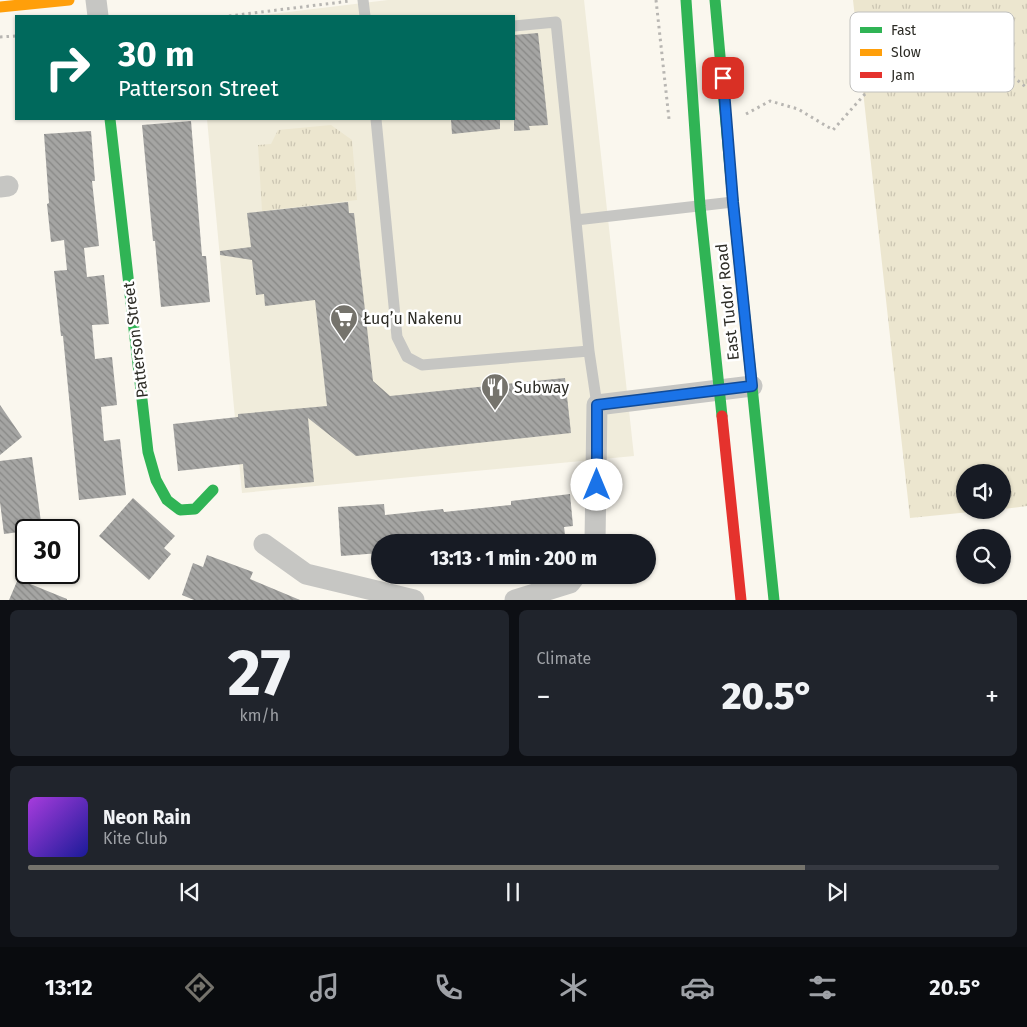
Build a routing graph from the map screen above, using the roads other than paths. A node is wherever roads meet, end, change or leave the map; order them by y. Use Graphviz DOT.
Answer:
graph roads {
  1 [pos="69,0"];
  2 [pos="96,0"];
  3 [pos="363,0"];
  4 [pos="686,0"];
  5 [pos="715,0"];
  6 [pos="0,7"];
  7 [pos="98,15"];
  8 [pos="365,15"];
  9 [pos="515,26"];
  10 [pos="110,120"];
  11 [pos="376,120"];
  12 [pos="733,202"];
  13 [pos="700,206"];
  14 [pos="576,220"];
  15 [pos="590,350"];
  16 [pos="752,386"];
  17 [pos="719,390"];
  18 [pos="597,405"];
  19 [pos="212,490"];
  20 [pos="595,534"];
  21 [pos="264,544"];
  22 [pos="567,584"];
  23 [pos="414,600"];
  24 [pos="515,600"];
  25 [pos="741,600"];
  26 [pos="774,600"];
  1 -- 6 [label="main road"];
  2 -- 7 [label="street"];
  3 -- 8 [label="lane"];
  4 -- 13 [label="main road, East Tudor Road"];
  5 -- 12 [label="main road, East Tudor Road"];
  9 -- 14 [label="lane"];
  10 -- 19 [label="main road, Patterson Street"];
  11 -- 15 [label="lane"];
  12 -- 13 [label="lane"];
  12 -- 16 [label="main road, East Tudor Road"];
  13 -- 14 [label="lane"];
  13 -- 17 [label="main road, East Tudor Road"];
  14 -- 15 [label="lane"];
  15 -- 18 [label="lane"];
  16 -- 17 [label="street"];
  16 -- 26 [label="main road, East Tudor Road"];
  17 -- 18 [label="street"];
  17 -- 25 [label="main road, East Tudor Road"];
  18 -- 20 [label="street"];
  21 -- 23 [label="street"];
  22 -- 24 [label="street"];
}
